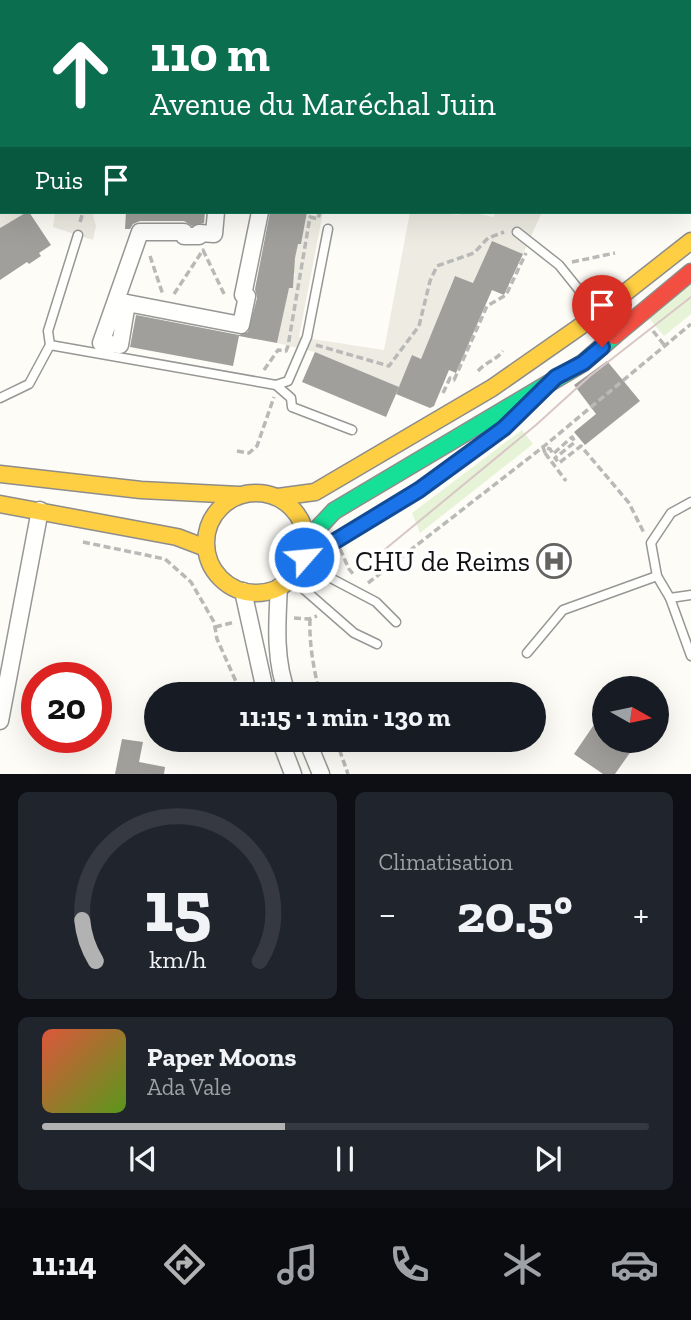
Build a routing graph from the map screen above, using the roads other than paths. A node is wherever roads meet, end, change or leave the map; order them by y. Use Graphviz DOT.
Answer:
graph roads {
  1 [pos="216,214"];
  2 [pos="260,214"];
  3 [pos="328,229"];
  4 [pos="517,232"];
  5 [pos="78,235"];
  6 [pos="691,241"];
  7 [pos="691,272"];
  8 [pos="598,314"];
  9 [pos="50,345"];
  10 [pos="556,377"];
  11 [pos="276,385"];
  12 [pos="0,398"];
  13 [pos="352,430"];
  14 [pos="0,474"];
  15 [pos="239,495"];
  16 [pos="278,497"];
  17 [pos="691,502"];
  18 [pos="0,504"];
  19 [pos="40,510"];
  20 [pos="206,548"];
  21 [pos="296,567"];
  22 [pos="657,576"];
  23 [pos="243,591"];
  24 [pos="691,595"];
  25 [pos="670,597"];
  26 [pos="396,622"];
  27 [pos="377,645"];
  28 [pos="527,653"];
  29 [pos="691,656"];
  30 [pos="263,682"];
  31 [pos="283,682"];
  32 [pos="0,721"];
  33 [pos="285,752"];
  34 [pos="312,752"];
  35 [pos="293,774"];
  36 [pos="321,774"];
  1 -- 2 [label="street"];
  3 -- 11 [label="lane"];
  4 -- 8 [label="lane"];
  5 -- 9 [label="lane"];
  6 -- 8 [label="main road"];
  7 -- 10 [label="main road"];
  8 -- 16 [label="main road"];
  9 -- 11 [label="lane"];
  9 -- 12 [label="lane"];
  10 -- 21 [label="lane"];
  10 -- 21 [label="main road"];
  11 -- 13 [label="lane"];
  14 -- 15 [label="main road"];
  15 -- 16 [label="main road"];
  15 -- 20 [label="main road"];
  16 -- 21 [label="main road"];
  17 -- 22 [label="lane"];
  18 -- 19 [label="main road"];
  19 -- 20 [label="main road"];
  19 -- 32 [label="street"];
  20 -- 23 [label="main road"];
  21 -- 23 [label="main road"];
  21 -- 26 [label="lane"];
  21 -- 27 [label="lane"];
  21 -- 31 [label="street"];
  22 -- 25 [label="lane"];
  22 -- 28 [label="lane"];
  23 -- 30 [label="street"];
  24 -- 25 [label="lane"];
  25 -- 29 [label="lane"];
  33 -- 35 [label="street"];
  34 -- 36 [label="street"];
}
